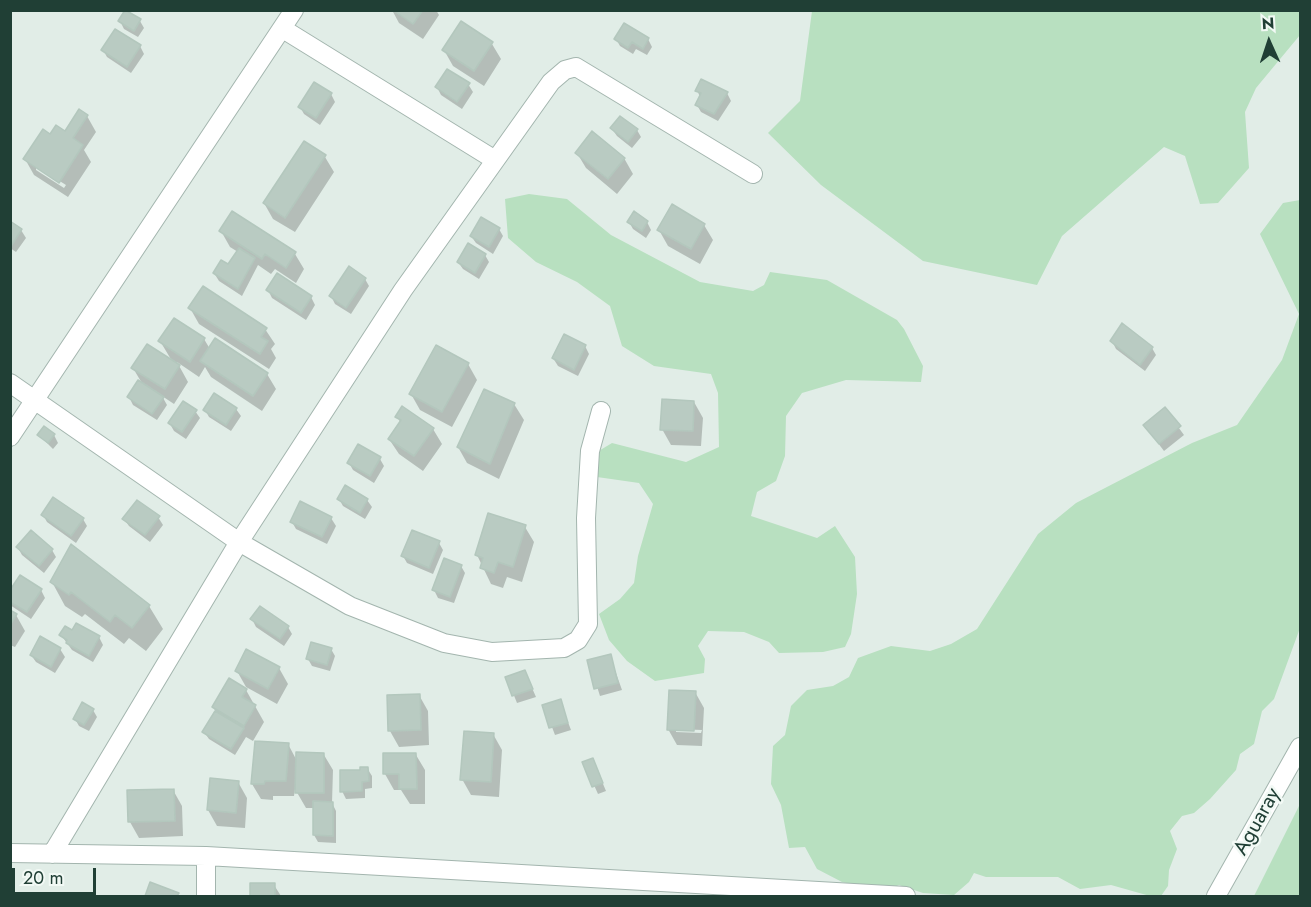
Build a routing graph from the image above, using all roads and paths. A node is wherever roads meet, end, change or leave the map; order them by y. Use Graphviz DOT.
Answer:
graph roads {
  1 [pos="294,10"];
  2 [pos="283,29"];
  3 [pos="495,160"];
  4 [pos="753,174"];
  5 [pos="10,383"];
  6 [pos="36,400"];
  7 [pos="601,411"];
  8 [pos="10,437"];
  9 [pos="239,542"];
  10 [pos="1300,747"];
  11 [pos="10,853"];
  12 [pos="52,854"];
  13 [pos="207,856"];
  14 [pos="676,890"];
  15 [pos="206,897"];
  16 [pos="906,897"];
  17 [pos="1216,897"];
  1 -- 2 [label="street"];
  2 -- 3 [label="street"];
  2 -- 6 [label="street"];
  3 -- 4 [label="street"];
  3 -- 9 [label="street"];
  5 -- 6 [label="street"];
  6 -- 8 [label="street"];
  6 -- 9 [label="street"];
  7 -- 9 [label="street"];
  9 -- 12 [label="street"];
  10 -- 17 [label="street, Aguaray"];
  11 -- 12 [label="street"];
  12 -- 13 [label="street"];
  13 -- 14 [label="street"];
  13 -- 15 [label="street"];
  14 -- 16 [label="street"];
}
